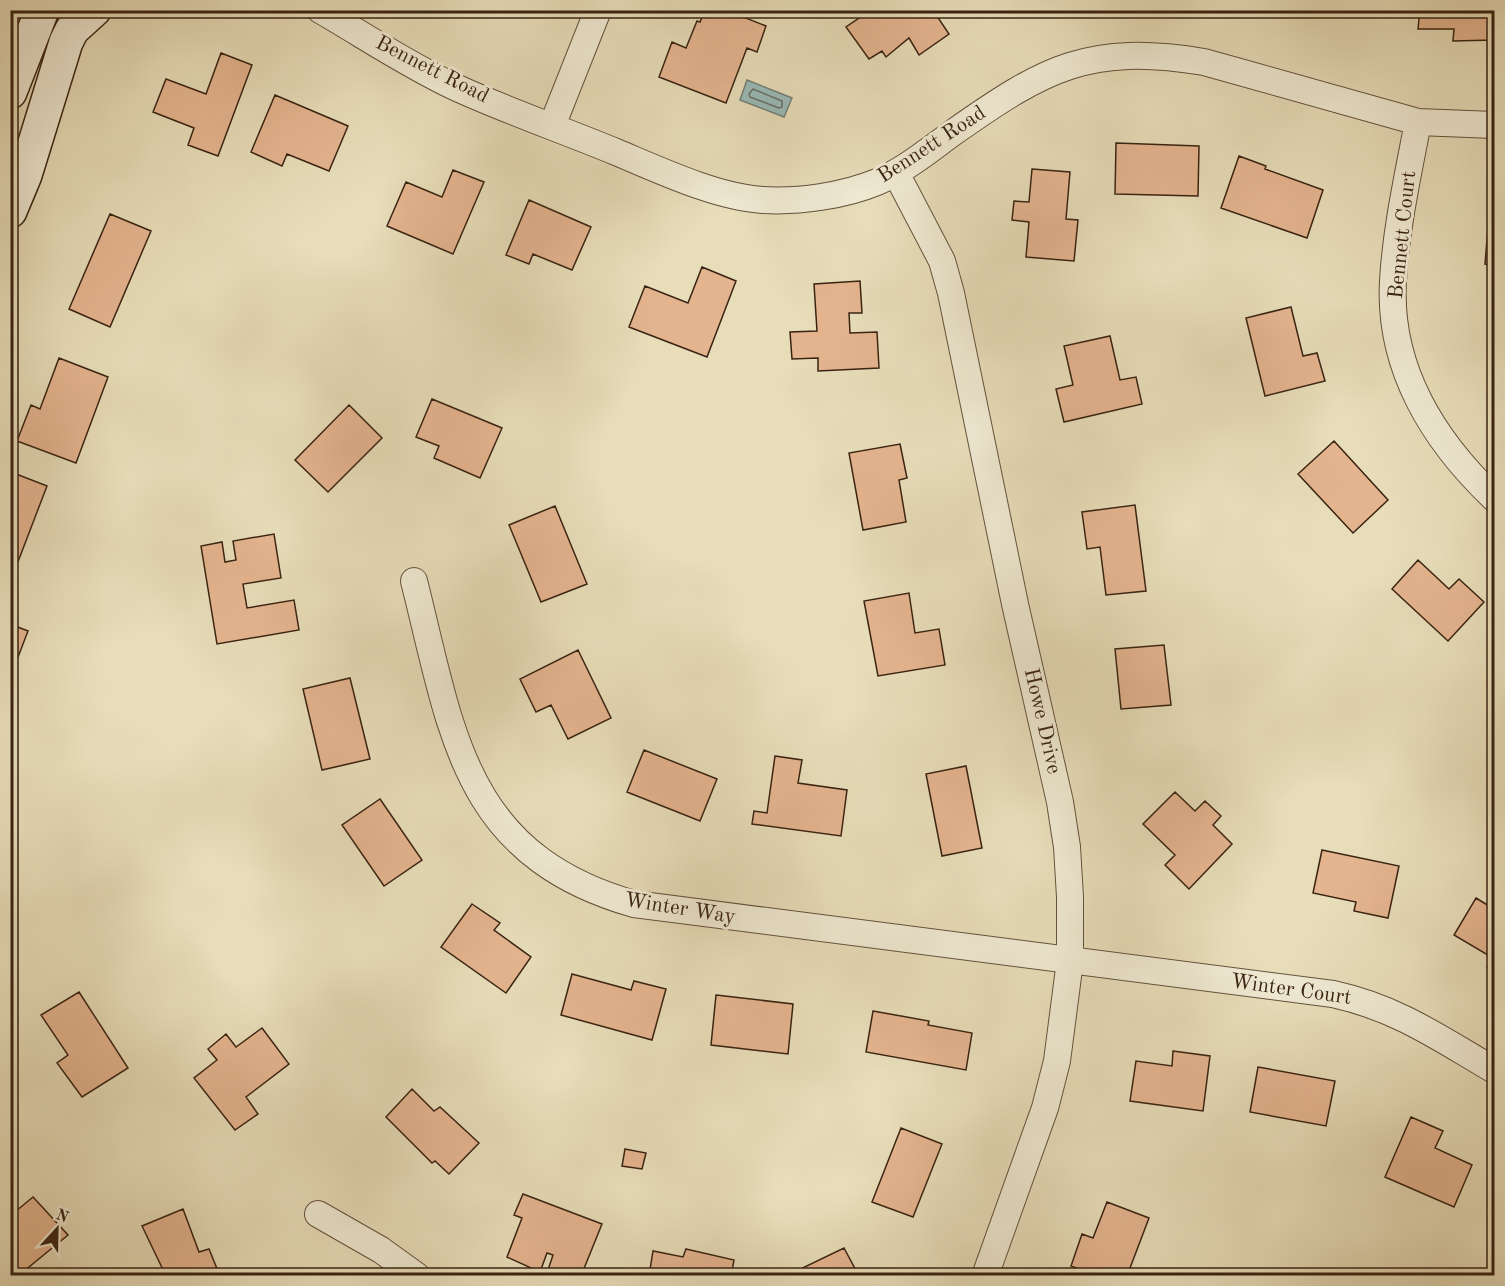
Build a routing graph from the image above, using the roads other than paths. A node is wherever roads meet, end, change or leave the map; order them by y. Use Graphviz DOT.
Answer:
graph roads {
  1 [pos="42,10"];
  2 [pos="94,10"];
  3 [pos="320,10"];
  4 [pos="598,10"];
  5 [pos="10,93"];
  6 [pos="1418,122"];
  7 [pos="1494,125"];
  8 [pos="552,126"];
  9 [pos="896,173"];
  10 [pos="10,212"];
  11 [pos="1494,498"];
  12 [pos="414,580"];
  13 [pos="1071,961"];
  14 [pos="1494,1070"];
  15 [pos="318,1214"];
  16 [pos="417,1275"];
  17 [pos="985,1275"];
  1 -- 5 [label="street"];
  2 -- 10 [label="street"];
  3 -- 8 [label="street, Bennett Road"];
  4 -- 8 [label="street"];
  6 -- 7 [label="street, Bennett Road"];
  6 -- 9 [label="street, Bennett Road"];
  6 -- 11 [label="street, Bennett Court"];
  8 -- 9 [label="street, Bennett Road"];
  9 -- 13 [label="street, Howe Drive"];
  12 -- 13 [label="street, Winter Way"];
  13 -- 14 [label="street, Winter Court"];
  13 -- 17 [label="street, Howe Drive"];
  15 -- 16 [label="street"];
}
